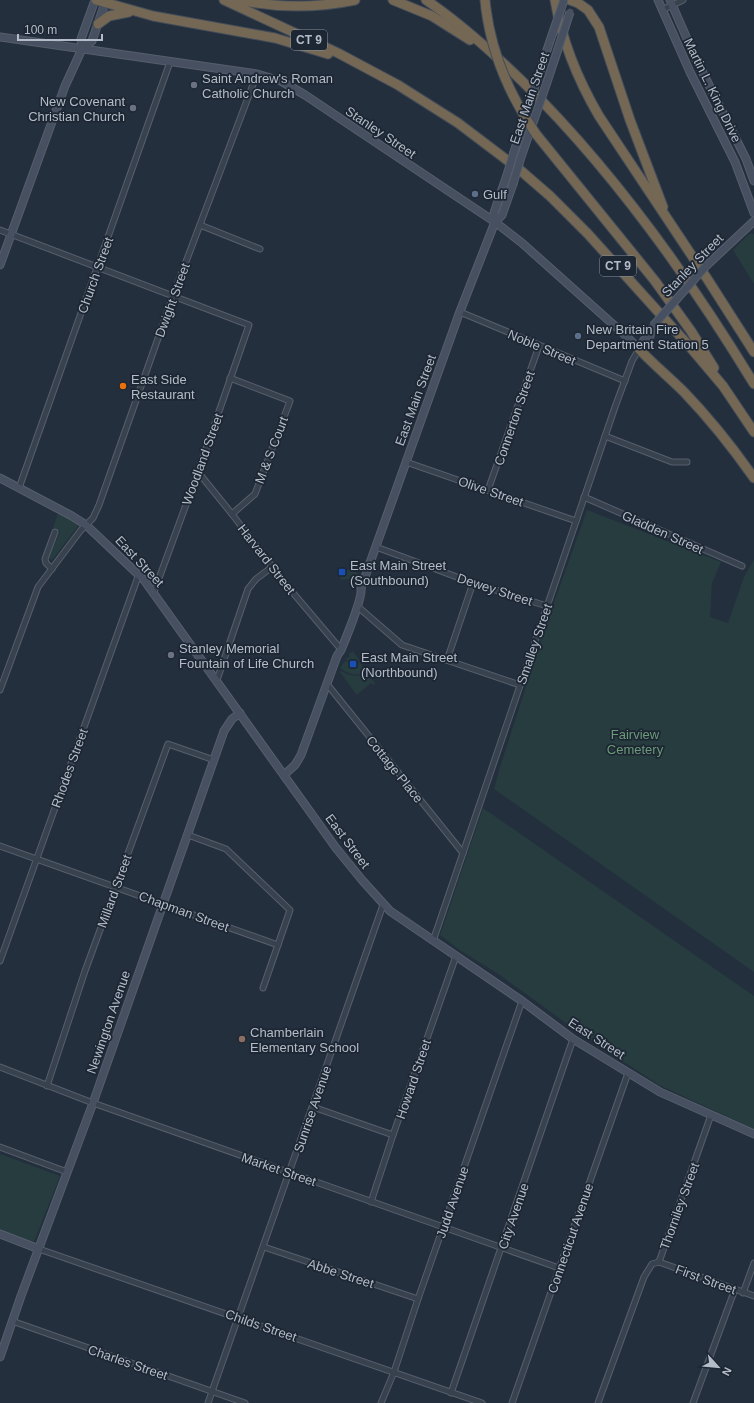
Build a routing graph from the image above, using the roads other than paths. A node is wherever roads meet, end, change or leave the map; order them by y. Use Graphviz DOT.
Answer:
graph roads {
  1 [pos="224,0"];
  2 [pos="240,0"];
  3 [pos="355,0"];
  4 [pos="393,0"];
  5 [pos="426,0"];
  6 [pos="555,0"];
  7 [pos="564,0"];
  8 [pos="658,0"];
  9 [pos="683,0"];
  10 [pos="101,1"];
  11 [pos="572,1"];
  12 [pos="671,3"];
  13 [pos="485,4"];
  14 [pos="662,10"];
  15 [pos="136,12"];
  16 [pos="98,24"];
  17 [pos="0,37"];
  18 [pos="82,49"];
  19 [pos="170,62"];
  20 [pos="502,62"];
  21 [pos="257,74"];
  22 [pos="393,82"];
  23 [pos="754,181"];
  24 [pos="754,212"];
  25 [pos="667,219"];
  26 [pos="754,221"];
  27 [pos="495,222"];
  28 [pos="200,225"];
  29 [pos="0,230"];
  30 [pos="11,234"];
  31 [pos="260,249"];
  32 [pos="0,265"];
  33 [pos="98,267"];
  34 [pos="174,296"];
  35 [pos="460,312"];
  36 [pos="539,346"];
  37 [pos="639,349"];
  38 [pos="754,352"];
  39 [pos="230,378"];
  40 [pos="625,381"];
  41 [pos="754,384"];
  42 [pos="724,386"];
  43 [pos="754,432"];
  44 [pos="605,436"];
  45 [pos="406,462"];
  46 [pos="687,462"];
  47 [pos="198,472"];
  48 [pos="0,478"];
  49 [pos="754,478"];
  50 [pos="18,488"];
  51 [pos="488,490"];
  52 [pos="584,497"];
  53 [pos="232,514"];
  54 [pos="576,521"];
  55 [pos="86,525"];
  56 [pos="55,532"];
  57 [pos="376,547"];
  58 [pos="742,566"];
  59 [pos="272,567"];
  60 [pos="52,569"];
  61 [pos="139,574"];
  62 [pos="473,583"];
  63 [pos="362,588"];
  64 [pos="154,592"];
  65 [pos="357,606"];
  66 [pos="547,606"];
  67 [pos="338,646"];
  68 [pos="337,656"];
  69 [pos="447,660"];
  70 [pos="217,680"];
  71 [pos="327,684"];
  72 [pos="520,685"];
  73 [pos="0,690"];
  74 [pos="240,713"];
  75 [pos="214,760"];
  76 [pos="284,775"];
  77 [pos="188,835"];
  78 [pos="0,846"];
  79 [pos="463,853"];
  80 [pos="36,859"];
  81 [pos="116,887"];
  82 [pos="163,904"];
  83 [pos="384,905"];
  84 [pos="433,941"];
  85 [pos="278,945"];
  86 [pos="456,956"];
  87 [pos="0,961"];
  88 [pos="263,988"];
  89 [pos="522,1001"];
  90 [pos="573,1039"];
  91 [pos="0,1067"];
  92 [pos="628,1073"];
  93 [pos="47,1086"];
  94 [pos="93,1103"];
  95 [pos="313,1107"];
  96 [pos="711,1115"];
  97 [pos="754,1134"];
  98 [pos="393,1135"];
  99 [pos="0,1147"];
  100 [pos="67,1172"];
  101 [pos="290,1173"];
  102 [pos="371,1202"];
  103 [pos="442,1228"];
  104 [pos="0,1234"];
  105 [pos="264,1247"];
  106 [pos="502,1248"];
  107 [pos="39,1249"];
  108 [pos="659,1262"];
  109 [pos="754,1263"];
  110 [pos="559,1268"];
  111 [pos="735,1289"];
  112 [pos="743,1293"];
  113 [pos="754,1296"];
  114 [pos="418,1299"];
  115 [pos="239,1317"];
  116 [pos="12,1321"];
  117 [pos="0,1357"];
  118 [pos="394,1372"];
  119 [pos="212,1391"];
  120 [pos="451,1393"];
  121 [pos="208,1403"];
  122 [pos="245,1403"];
  123 [pos="381,1403"];
  124 [pos="482,1403"];
  125 [pos="512,1403"];
  126 [pos="598,1403"];
  127 [pos="693,1403"];
  1 -- 22 [label="highway, CT 9"];
  2 -- 3 [label="highway"];
  4 -- 20 [label="highway"];
  5 -- 20 [label="highway"];
  6 -- 25 [label="highway"];
  7 -- 27 [label="main road, East Main Street, bridge"];
  8 -- 14 [label="main road, Martin L. King Drive"];
  9 -- 12 [label="street"];
  10 -- 15 [label="highway"];
  10 -- 16 [label="main road"];
  10 -- 18 [label="main road"];
  11 -- 25 [label="highway"];
  11 -- 27 [label="main road, East Main Street, bridge"];
  12 -- 14 [label="street"];
  12 -- 23 [label="main road, Martin L. King Drive"];
  13 -- 42 [label="highway, bridge"];
  14 -- 24 [label="main road, Martin L. King Drive"];
  15 -- 16 [label="highway"];
  15 -- 22 [label="highway"];
  16 -- 18 [label="main road"];
  17 -- 18 [label="main road, Stanley Street"];
  18 -- 19 [label="main road, Stanley Street"];
  18 -- 30 [label="main road"];
  19 -- 21 [label="main road, Stanley Street"];
  19 -- 33 [label="street, Church Street"];
  20 -- 41 [label="highway"];
  21 -- 27 [label="main road, Stanley Street"];
  21 -- 28 [label="street, Dwight Street"];
  22 -- 42 [label="highway, CT 9"];
  25 -- 38 [label="highway"];
  26 -- 37 [label="main road, Stanley Street, bridge"];
  27 -- 35 [label="main road, East Main Street"];
  27 -- 37 [label="main road, Stanley Street"];
  28 -- 31 [label="street"];
  28 -- 34 [label="street, Dwight Street"];
  29 -- 30 [label="street"];
  30 -- 32 [label="main road"];
  30 -- 33 [label="street"];
  33 -- 34 [label="street"];
  33 -- 50 [label="street, Church Street"];
  34 -- 39 [label="street, Woodland Street"];
  34 -- 55 [label="street, Dwight Street"];
  35 -- 36 [label="street, Noble Street"];
  35 -- 45 [label="main road, East Main Street"];
  36 -- 40 [label="street, Noble Street"];
  36 -- 51 [label="street, Connerton Street"];
  37 -- 40 [label="street, Smalley Street"];
  37 -- 49 [label="highway"];
  39 -- 47 [label="street, Woodland Street"];
  39 -- 53 [label="street, M & S Court"];
  40 -- 44 [label="street, Smalley Street"];
  42 -- 43 [label="highway, CT 9"];
  44 -- 46 [label="street"];
  44 -- 52 [label="street, Smalley Street"];
  45 -- 51 [label="street, Olive Street"];
  45 -- 57 [label="main road, East Main Street"];
  47 -- 53 [label="street, Harvard Street"];
  47 -- 64 [label="street, Woodland Street"];
  48 -- 50 [label="main road, East Street"];
  50 -- 55 [label="main road, East Street"];
  51 -- 54 [label="street, Olive Street"];
  52 -- 54 [label="street, Smalley Street"];
  52 -- 58 [label="street, Gladden Street"];
  53 -- 59 [label="street, Harvard Street"];
  54 -- 66 [label="street, Smalley Street"];
  55 -- 60 [label="street, Dwight Street"];
  55 -- 61 [label="main road, East Street"];
  56 -- 60 [label="street"];
  57 -- 62 [label="street, Dewey Street"];
  57 -- 63 [label="main road, East Main Street"];
  59 -- 67 [label="street, Harvard Street"];
  59 -- 70 [label="street"];
  60 -- 73 [label="street, Dwight Street"];
  61 -- 64 [label="main road, East Street"];
  61 -- 80 [label="street, Rhodes Street"];
  62 -- 66 [label="street, Dewey Street"];
  62 -- 69 [label="street"];
  63 -- 65 [label="main road, East Main Street"];
  63 -- 67 [label="main road, East Main Street"];
  64 -- 70 [label="main road, East Street"];
  65 -- 68 [label="main road, East Main Street"];
  65 -- 69 [label="street"];
  66 -- 72 [label="street, Smalley Street"];
  67 -- 68 [label="main road, East Main Street"];
  68 -- 71 [label="main road, East Main Street"];
  69 -- 72 [label="street"];
  70 -- 74 [label="main road, East Street"];
  71 -- 76 [label="main road, East Main Street"];
  71 -- 79 [label="street, Cottage Place"];
  72 -- 79 [label="street, Smalley Street"];
  74 -- 75 [label="main road, Newington Avenue"];
  74 -- 76 [label="main road, East Street"];
  75 -- 77 [label="main road, Newington Avenue"];
  75 -- 81 [label="street, Millard Street"];
  76 -- 83 [label="main road, East Street"];
  77 -- 82 [label="main road, Newington Avenue"];
  77 -- 85 [label="street"];
  78 -- 80 [label="street, Chapman Street"];
  79 -- 84 [label="street, Smalley Street"];
  80 -- 81 [label="street, Chapman Street"];
  80 -- 87 [label="street, Rhodes Street"];
  81 -- 82 [label="street, Chapman Street"];
  81 -- 93 [label="street, Millard Street"];
  82 -- 85 [label="street, Chapman Street"];
  82 -- 94 [label="main road, Newington Avenue"];
  83 -- 84 [label="main road, East Street"];
  83 -- 95 [label="street, Sunrise Avenue"];
  84 -- 86 [label="main road, East Street"];
  85 -- 88 [label="street"];
  86 -- 89 [label="main road, East Street"];
  86 -- 98 [label="street, Howard Street"];
  89 -- 90 [label="main road, East Street"];
  89 -- 103 [label="street, Judd Avenue"];
  90 -- 92 [label="main road, East Street"];
  90 -- 106 [label="street, City Avenue"];
  91 -- 93 [label="street, Market Street"];
  92 -- 96 [label="main road, East Street"];
  92 -- 110 [label="street, Connecticut Avenue"];
  93 -- 94 [label="street, Market Street"];
  94 -- 100 [label="main road, Newington Avenue"];
  94 -- 101 [label="street, Market Street"];
  95 -- 98 [label="street"];
  95 -- 101 [label="street, Sunrise Avenue"];
  96 -- 97 [label="main road, East Street"];
  96 -- 108 [label="street, Thorniley Street"];
  98 -- 102 [label="street, Howard Street"];
  99 -- 100 [label="street"];
  100 -- 107 [label="main road, Newington Avenue"];
  101 -- 102 [label="street, Market Street"];
  101 -- 105 [label="street, Sunrise Avenue"];
  102 -- 103 [label="street, Market Street"];
  103 -- 106 [label="street, Market Street"];
  103 -- 114 [label="street, Judd Avenue"];
  104 -- 107 [label="main road"];
  105 -- 114 [label="street, Abbe Street"];
  105 -- 115 [label="street, Sunrise Avenue"];
  106 -- 110 [label="street, Market Street"];
  106 -- 120 [label="street, City Avenue"];
  107 -- 115 [label="street, Childs Street"];
  107 -- 116 [label="main road, Newington Avenue"];
  108 -- 111 [label="street, First Street"];
  108 -- 126 [label="street, Thorniley Street"];
  109 -- 112 [label="street"];
  110 -- 125 [label="street, Connecticut Avenue"];
  111 -- 112 [label="street, First Street"];
  111 -- 127 [label="street"];
  112 -- 113 [label="street, First Street"];
  114 -- 118 [label="street, Judd Avenue"];
  115 -- 118 [label="street, Childs Street"];
  115 -- 119 [label="street, Sunrise Avenue"];
  116 -- 117 [label="main road, Newington Avenue"];
  116 -- 119 [label="street, Charles Street"];
  118 -- 120 [label="street, Childs Street"];
  118 -- 123 [label="street, Judd Avenue"];
  119 -- 121 [label="street, Sunrise Avenue"];
  119 -- 122 [label="street, Charles Street"];
  120 -- 124 [label="street, Childs Street"];
}
